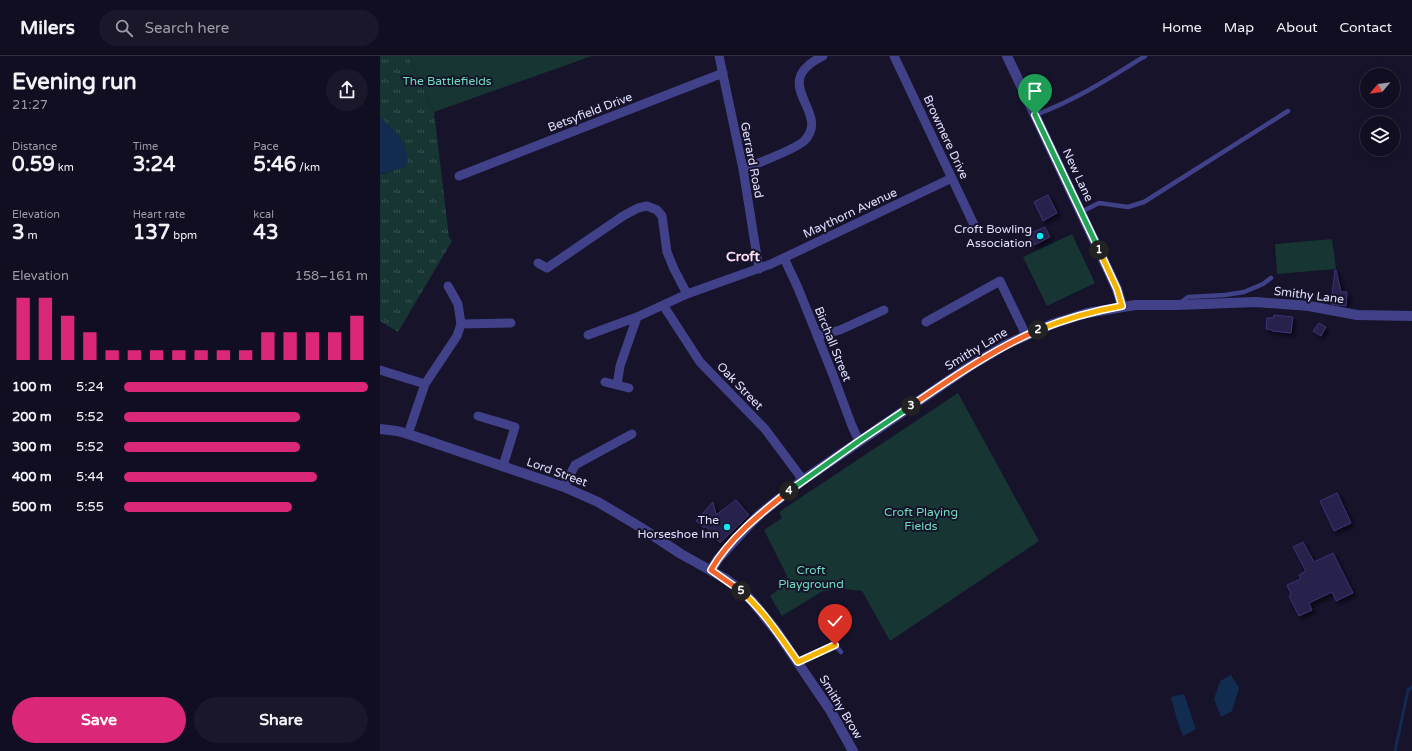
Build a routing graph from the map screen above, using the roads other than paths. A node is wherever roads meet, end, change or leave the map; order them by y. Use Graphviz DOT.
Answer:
graph roads {
  1 [pos="719,56"];
  2 [pos="824,56"];
  3 [pos="894,56"];
  4 [pos="1007,56"];
  5 [pos="1145,56"];
  6 [pos="723,74"];
  7 [pos="1288,111"];
  8 [pos="1035,115"];
  9 [pos="743,169"];
  10 [pos="952,178"];
  11 [pos="470,182"];
  12 [pos="1081,212"];
  13 [pos="976,229"];
  14 [pos="784,258"];
  15 [pos="538,263"];
  16 [pos="759,269"];
  17 [pos="1271,278"];
  18 [pos="448,286"];
  19 [pos="687,294"];
  20 [pos="663,305"];
  21 [pos="1177,305"];
  22 [pos="1122,306"];
  23 [pos="884,310"];
  24 [pos="1412,316"];
  25 [pos="637,317"];
  26 [pos="926,322"];
  27 [pos="511,323"];
  28 [pos="461,324"];
  29 [pos="588,335"];
  30 [pos="1026,335"];
  31 [pos="817,336"];
  32 [pos="380,370"];
  33 [pos="605,382"];
  34 [pos="425,384"];
  35 [pos="617,385"];
  36 [pos="629,388"];
  37 [pos="478,416"];
  38 [pos="380,429"];
  39 [pos="408,434"];
  40 [pos="632,434"];
  41 [pos="859,441"];
  42 [pos="503,466"];
  43 [pos="803,480"];
  44 [pos="564,487"];
  45 [pos="711,570"];
  46 [pos="841,652"];
  47 [pos="798,662"];
  48 [pos="853,751"];
  1 -- 6 [label="street, Gerrard Road"];
  2 -- 9 [label="street"];
  3 -- 10 [label="street, Browmere Drive"];
  4 -- 8 [label="street, New Lane"];
  5 -- 8 [label="lane"];
  6 -- 9 [label="street, Gerrard Road"];
  6 -- 11 [label="street, Betsyfield Drive"];
  7 -- 12 [label="lane"];
  8 -- 12 [label="street, New Lane"];
  9 -- 16 [label="street, Gerrard Road"];
  10 -- 13 [label="street, Browmere Drive"];
  10 -- 14 [label="street, Maythorn Avenue"];
  12 -- 22 [label="street, New Lane"];
  14 -- 16 [label="street, Maythorn Avenue"];
  14 -- 31 [label="street, Birchall Street"];
  15 -- 19 [label="street"];
  16 -- 19 [label="street, Maythorn Avenue"];
  17 -- 21 [label="lane"];
  18 -- 28 [label="street"];
  19 -- 20 [label="street, Maythorn Avenue"];
  20 -- 25 [label="street, Maythorn Avenue"];
  20 -- 43 [label="street, Oak Street"];
  21 -- 22 [label="street, Smithy Lane"];
  21 -- 24 [label="street, Smithy Lane"];
  22 -- 30 [label="street, Smithy Lane"];
  23 -- 31 [label="street"];
  25 -- 29 [label="street, Maythorn Avenue"];
  25 -- 35 [label="street"];
  26 -- 30 [label="street"];
  27 -- 28 [label="street"];
  28 -- 34 [label="street"];
  30 -- 41 [label="street, Smithy Lane"];
  31 -- 41 [label="street, Birchall Street"];
  32 -- 34 [label="street"];
  33 -- 35 [label="street"];
  34 -- 39 [label="street"];
  35 -- 36 [label="street"];
  37 -- 42 [label="street"];
  38 -- 39 [label="street, Lord Street"];
  39 -- 42 [label="street, Lord Street"];
  40 -- 44 [label="street"];
  41 -- 43 [label="street, Smithy Lane"];
  42 -- 44 [label="street, Lord Street"];
  43 -- 45 [label="street, Smithy Lane"];
  44 -- 45 [label="street, Lord Street"];
  45 -- 47 [label="street, Smithy Brow"];
  46 -- 47 [label="lane"];
  47 -- 48 [label="street, Smithy Brow"];
}
